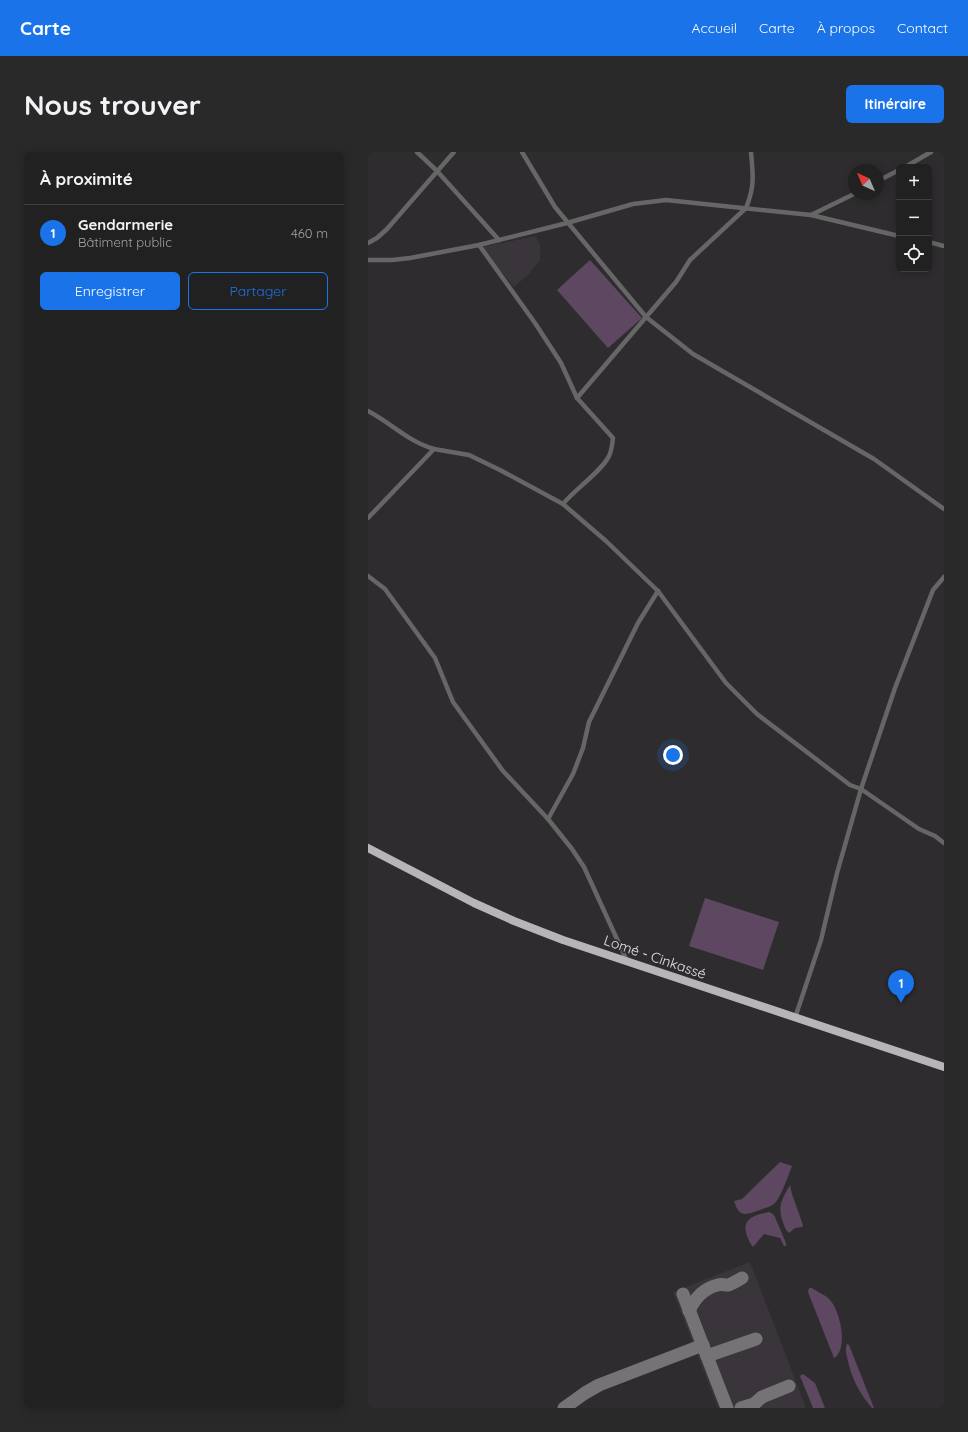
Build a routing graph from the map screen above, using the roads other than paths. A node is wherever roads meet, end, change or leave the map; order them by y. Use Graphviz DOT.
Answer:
graph roads {
  1 [pos="417,152"];
  2 [pos="454,152"];
  3 [pos="522,152"];
  4 [pos="751,152"];
  5 [pos="931,152"];
  6 [pos="910,164"];
  7 [pos="437,171"];
  8 [pos="896,172"];
  9 [pos="884,178"];
  10 [pos="848,197"];
  11 [pos="746,208"];
  12 [pos="811,215"];
  13 [pos="567,222"];
  14 [pos="896,235"];
  15 [pos="498,240"];
  16 [pos="932,243"];
  17 [pos="368,244"];
  18 [pos="479,245"];
  19 [pos="944,246"];
  20 [pos="368,260"];
  21 [pos="646,317"];
  22 [pos="577,398"];
  23 [pos="368,411"];
  24 [pos="434,449"];
  25 [pos="563,504"];
  26 [pos="944,509"];
  27 [pos="368,518"];
  28 [pos="368,576"];
  29 [pos="944,577"];
  30 [pos="658,591"];
  31 [pos="861,789"];
  32 [pos="548,820"];
  33 [pos="944,843"];
  34 [pos="368,848"];
  35 [pos="628,962"];
  36 [pos="795,1018"];
  37 [pos="944,1067"];
  1 -- 7 [label="street"];
  2 -- 7 [label="street"];
  3 -- 13 [label="street"];
  4 -- 11 [label="street"];
  5 -- 6 [label="street"];
  7 -- 15 [label="street"];
  7 -- 17 [label="street"];
  8 -- 9 [label="street"];
  10 -- 12 [label="street"];
  11 -- 12 [label="street"];
  11 -- 13 [label="street"];
  11 -- 21 [label="street"];
  12 -- 14 [label="street"];
  13 -- 15 [label="street"];
  13 -- 21 [label="street"];
  15 -- 18 [label="street"];
  16 -- 19 [label="street"];
  18 -- 20 [label="street"];
  18 -- 22 [label="street"];
  21 -- 22 [label="street"];
  21 -- 26 [label="street"];
  22 -- 25 [label="street"];
  23 -- 24 [label="street"];
  24 -- 25 [label="street"];
  24 -- 27 [label="street"];
  25 -- 30 [label="street"];
  28 -- 32 [label="street"];
  29 -- 31 [label="street"];
  30 -- 31 [label="street"];
  30 -- 32 [label="street"];
  31 -- 33 [label="street"];
  31 -- 36 [label="street"];
  32 -- 35 [label="street"];
  34 -- 35 [label="highway, Lomé - Cinkassé"];
  35 -- 36 [label="highway, Lomé - Cinkassé"];
  36 -- 37 [label="highway, Lomé - Cinkassé"];
}
